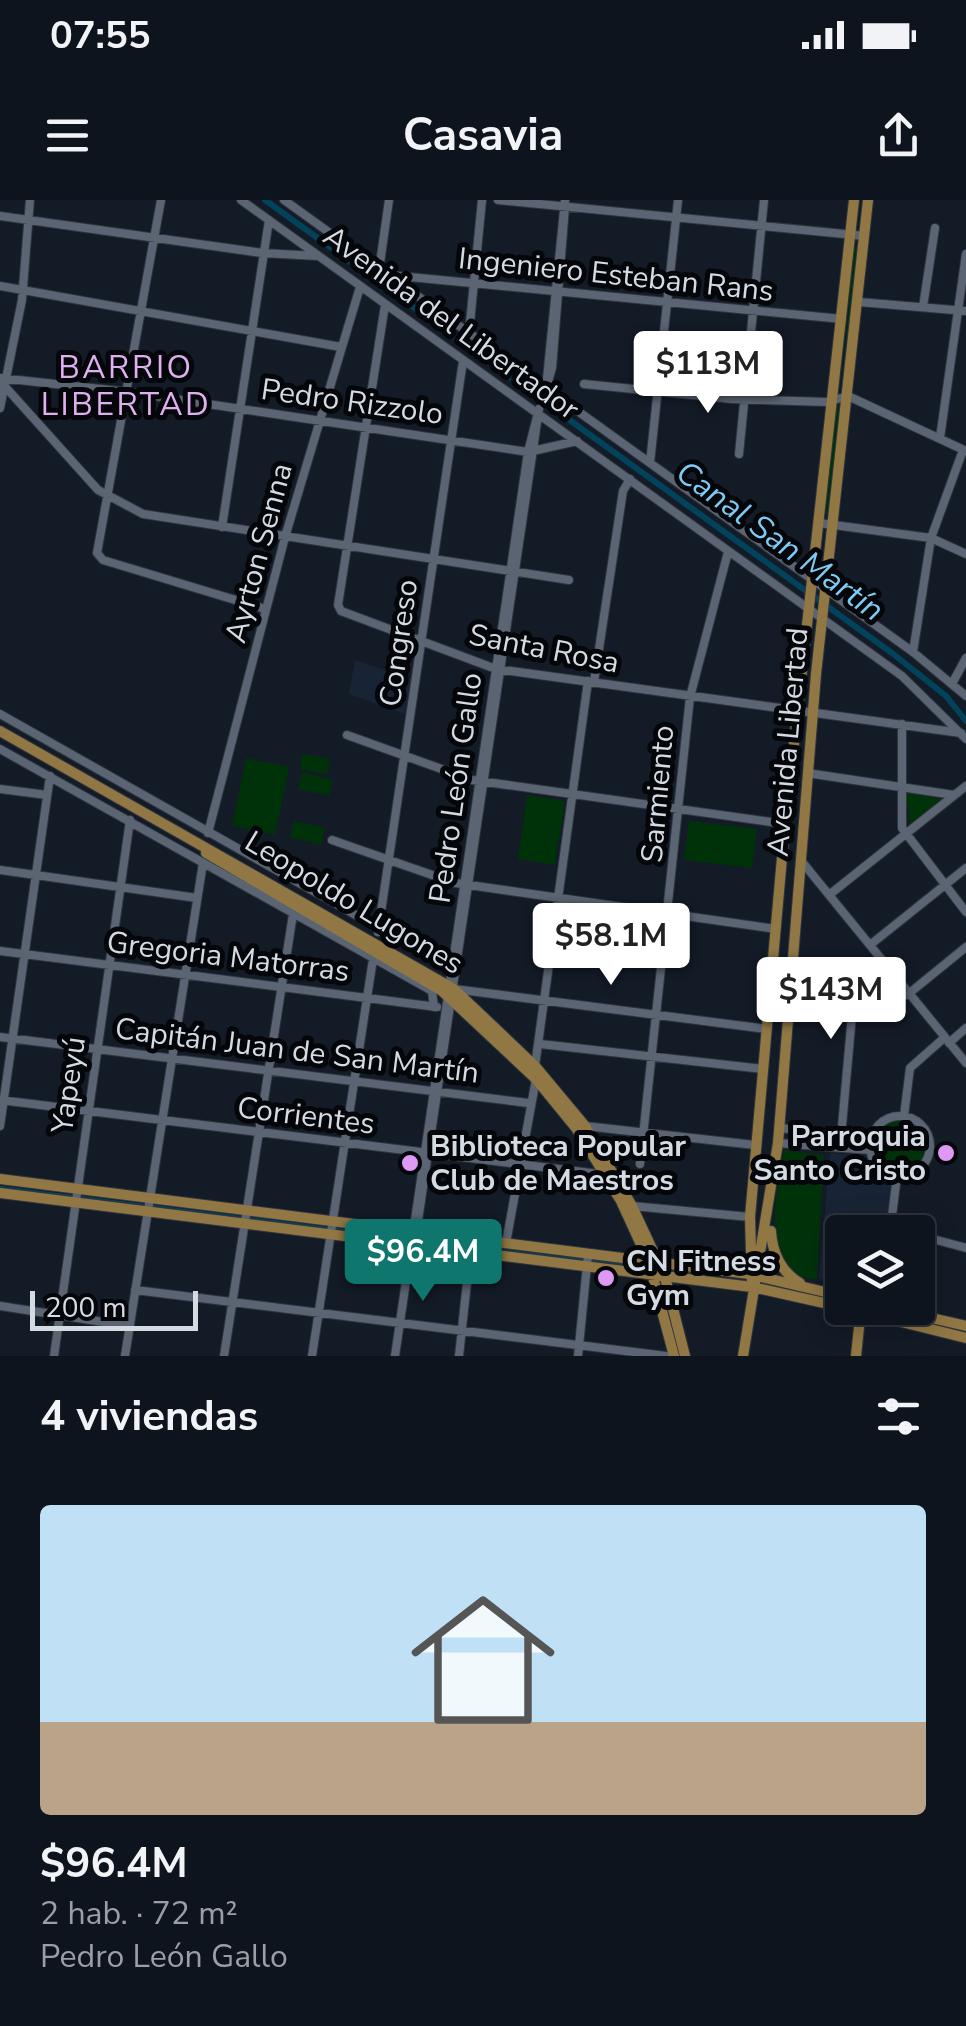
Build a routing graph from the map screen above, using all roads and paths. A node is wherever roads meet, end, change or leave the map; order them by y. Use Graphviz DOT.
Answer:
graph roads {
  1 [pos="30,200"];
  2 [pos="161,200"];
  3 [pos="241,200"];
  4 [pos="284,200"];
  5 [pos="389,200"];
  6 [pos="482,200"];
  7 [pos="498,200"];
  8 [pos="678,200"];
  9 [pos="764,200"];
  10 [pos="854,200"];
  11 [pos="868,200"];
  12 [pos="565,203"];
  13 [pos="0,216"];
  14 [pos="676,218"];
  15 [pos="269,220"];
  16 [pos="26,222"];
  17 [pos="761,226"];
  18 [pos="935,228"];
  19 [pos="850,236"];
  20 [pos="865,236"];
  21 [pos="152,238"];
  22 [pos="262,253"];
  23 [pos="966,254"];
  24 [pos="318,256"];
  25 [pos="383,272"];
  26 [pos="475,284"];
  27 [pos="0,286"];
  28 [pos="360,287"];
  29 [pos="22,291"];
  30 [pos="556,292"];
  31 [pos="668,302"];
  32 [pos="860,302"];
  33 [pos="386,305"];
  34 [pos="924,307"];
  35 [pos="962,310"];
  36 [pos="753,311"];
  37 [pos="140,313"];
  38 [pos="842,319"];
  39 [pos="251,330"];
  40 [pos="469,333"];
  41 [pos="341,347"];
  42 [pos="463,362"];
  43 [pos="2,381"];
  44 [pos="584,384"];
  45 [pos="545,391"];
  46 [pos="128,392"];
  47 [pos="659,392"];
  48 [pos="848,396"];
  49 [pos="745,398"];
  50 [pos="832,401"];
  51 [pos="0,408"];
  52 [pos="240,408"];
  53 [pos="538,412"];
  54 [pos="320,420"];
  55 [pos="366,426"];
  56 [pos="940,438"];
  57 [pos="451,440"];
  58 [pos="577,441"];
  59 [pos="965,450"];
  60 [pos="531,452"];
  61 [pos="740,454"];
  62 [pos="650,464"];
  63 [pos="630,479"];
  64 [pos="108,498"];
  65 [pos="819,524"];
  66 [pos="222,526"];
  67 [pos="834,526"];
  68 [pos="285,537"];
  69 [pos="930,538"];
  70 [pos="349,548"];
  71 [pos="728,552"];
  72 [pos="966,554"];
  73 [pos="433,560"];
  74 [pos="514,571"];
  75 [pos="569,580"];
  76 [pos="813,586"];
  77 [pos="826,594"];
  78 [pos="265,609"];
  79 [pos="810,609"];
  80 [pos="823,619"];
  81 [pos="421,644"];
  82 [pos="913,652"];
  83 [pos="966,658"];
  84 [pos="500,669"];
  85 [pos="591,682"];
  86 [pos="953,682"];
  87 [pos="966,696"];
  88 [pos="690,697"];
  89 [pos="798,710"];
  90 [pos="812,711"];
  91 [pos="0,714"];
  92 [pos="902,724"];
  93 [pos="0,731"];
  94 [pos="347,735"];
  95 [pos="964,736"];
  96 [pos="0,738"];
  97 [pos="0,749"];
  98 [pos="406,756"];
  99 [pos="807,773"];
  100 [pos="50,776"];
  101 [pos="483,782"];
  102 [pos="966,786"];
  103 [pos="901,788"];
  104 [pos="0,790"];
  105 [pos="573,794"];
  106 [pos="954,795"];
  107 [pos="47,796"];
  108 [pos="787,805"];
  109 [pos="806,808"];
  110 [pos="678,810"];
  111 [pos="130,820"];
  112 [pos="785,824"];
  113 [pos="208,834"];
  114 [pos="906,834"];
  115 [pos="332,840"];
  116 [pos="783,844"];
  117 [pos="804,846"];
  118 [pos="389,860"];
  119 [pos="203,863"];
  120 [pos="804,863"];
  121 [pos="966,868"];
  122 [pos="0,870"];
  123 [pos="36,874"];
  124 [pos="467,885"];
  125 [pos="945,885"];
  126 [pos="120,886"];
  127 [pos="829,896"];
  128 [pos="197,898"];
  129 [pos="562,898"];
  130 [pos="778,902"];
  131 [pos="800,904"];
  132 [pos="966,912"];
  133 [pos="293,914"];
  134 [pos="670,914"];
  135 [pos="776,929"];
  136 [pos="378,932"];
  137 [pos="870,945"];
  138 [pos="966,947"];
  139 [pos="0,951"];
  140 [pos="24,954"];
  141 [pos="374,958"];
  142 [pos="880,958"];
  143 [pos="109,965"];
  144 [pos="454,970"];
  145 [pos="185,974"];
  146 [pos="281,986"];
  147 [pos="792,987"];
  148 [pos="854,993"];
  149 [pos="907,995"];
  150 [pos="366,997"];
  151 [pos="450,998"];
  152 [pos="547,999"];
  153 [pos="434,1006"];
  154 [pos="769,1007"];
  155 [pos="790,1009"];
  156 [pos="658,1012"];
  157 [pos="966,1028"];
  158 [pos="766,1029"];
  159 [pos="0,1038"];
  160 [pos="13,1039"];
  161 [pos="946,1040"];
  162 [pos="540,1044"];
  163 [pos="96,1049"];
  164 [pos="652,1057"];
  165 [pos="172,1059"];
  166 [pos="966,1062"];
  167 [pos="535,1066"];
  168 [pos="763,1069"];
  169 [pos="268,1071"];
  170 [pos="536,1079"];
  171 [pos="354,1080"];
  172 [pos="436,1091"];
  173 [pos="2,1101"];
  174 [pos="760,1102"];
  175 [pos="528,1103"];
  176 [pos="782,1104"];
  177 [pos="88,1111"];
  178 [pos="904,1116"];
  179 [pos="161,1120"];
  180 [pos="0,1126"];
  181 [pos="585,1126"];
  182 [pos="779,1128"];
  183 [pos="646,1131"];
  184 [pos="258,1132"];
  185 [pos="841,1134"];
  186 [pos="872,1137"];
  187 [pos="345,1143"];
  188 [pos="778,1143"];
  189 [pos="755,1145"];
  190 [pos="840,1148"];
  191 [pos="870,1150"];
  192 [pos="427,1154"];
  193 [pos="519,1164"];
  194 [pos="640,1164"];
  195 [pos="607,1175"];
  196 [pos="897,1176"];
  197 [pos="0,1179"];
  198 [pos="752,1184"];
  199 [pos="772,1184"];
  200 [pos="0,1193"];
  201 [pos="76,1196"];
  202 [pos="148,1205"];
  203 [pos="632,1206"];
  204 [pos="770,1214"];
  205 [pos="892,1215"];
  206 [pos="750,1216"];
  207 [pos="245,1217"];
  208 [pos="332,1228"];
  209 [pos="414,1238"];
  210 [pos="935,1240"];
  211 [pos="749,1241"];
  212 [pos="506,1244"];
  213 [pos="966,1248"];
  214 [pos="470,1254"];
  215 [pos="587,1261"];
  216 [pos="653,1262"];
  217 [pos="722,1270"];
  218 [pos="659,1276"];
  219 [pos="752,1279"];
  220 [pos="135,1290"];
  221 [pos="814,1290"];
  222 [pos="825,1292"];
  223 [pos="825,1301"];
  224 [pos="232,1304"];
  225 [pos="0,1306"];
  226 [pos="59,1314"];
  227 [pos="319,1314"];
  228 [pos="935,1319"];
  229 [pos="401,1323"];
  230 [pos="859,1325"];
  231 [pos="919,1325"];
  232 [pos="130,1326"];
  233 [pos="966,1326"];
  234 [pos="462,1331"];
  235 [pos="966,1338"];
  236 [pos="579,1344"];
  237 [pos="54,1356"];
  238 [pos="126,1356"];
  239 [pos="224,1356"];
  240 [pos="312,1356"];
  241 [pos="395,1356"];
  242 [pos="460,1356"];
  243 [pos="578,1356"];
  244 [pos="670,1356"];
  245 [pos="685,1356"];
  246 [pos="743,1356"];
  247 [pos="856,1356"];
  1 -- 16 [label="street"];
  2 -- 21 [label="street"];
  3 -- 15 [label="street, Avenida del Libertador"];
  4 -- 25 [label="street, Avenida del Libertador"];
  5 -- 25 [label="street"];
  6 -- 26 [label="street"];
  7 -- 12 [label="street"];
  8 -- 14 [label="street"];
  9 -- 17 [label="street"];
  10 -- 19 [label="main road, Avenida Libertad"];
  11 -- 20 [label="main road, Avenida Libertad"];
  12 -- 14 [label="street"];
  12 -- 30 [label="street, Pedro León Gallo"];
  13 -- 16 [label="street"];
  14 -- 17 [label="street"];
  14 -- 31 [label="street"];
  15 -- 22 [label="street"];
  15 -- 24 [label="street, Avenida del Libertador"];
  16 -- 21 [label="street"];
  16 -- 29 [label="street"];
  17 -- 19 [label="street"];
  17 -- 36 [label="street"];
  18 -- 34 [label="street"];
  19 -- 20 [label="street"];
  19 -- 38 [label="main road, Avenida Libertad"];
  20 -- 32 [label="main road, Avenida Libertad"];
  21 -- 22 [label="street"];
  21 -- 37 [label="street"];
  22 -- 24 [label="street"];
  22 -- 39 [label="street"];
  23 -- 35 [label="street"];
  24 -- 28 [label="street, Avenida del Libertador"];
  25 -- 26 [label="street, Ingeniero Esteban Rans"];
  25 -- 40 [label="street, Avenida del Libertador"];
  26 -- 30 [label="street, Ingeniero Esteban Rans"];
  26 -- 40 [label="street"];
  27 -- 29 [label="street"];
  28 -- 33 [label="street, Avenida del Libertador"];
  28 -- 41 [label="street, Ayrton Senna"];
  29 -- 37 [label="street"];
  29 -- 43 [label="street"];
  30 -- 31 [label="street, Ingeniero Esteban Rans"];
  30 -- 45 [label="street, Pedro León Gallo"];
  31 -- 36 [label="street, Ingeniero Esteban Rans"];
  31 -- 47 [label="street"];
  32 -- 34 [label="street"];
  32 -- 48 [label="main road, Avenida Libertad"];
  33 -- 42 [label="street, Avenida del Libertador"];
  33 -- 55 [label="street"];
  34 -- 35 [label="street"];
  35 -- 56 [label="street"];
  36 -- 38 [label="street, Ingeniero Esteban Rans"];
  36 -- 49 [label="street"];
  37 -- 39 [label="street"];
  37 -- 46 [label="street"];
  38 -- 50 [label="main road, Avenida Libertad"];
  39 -- 41 [label="street"];
  39 -- 52 [label="street"];
  40 -- 45 [label="street, Avenida del Libertador"];
  41 -- 54 [label="street, Ayrton Senna"];
  42 -- 53 [label="street, Avenida del Libertador"];
  42 -- 57 [label="street, Congreso"];
  43 -- 46 [label="street, Pedro Rizzolo"];
  43 -- 51 [label="street"];
  43 -- 64 [label="street"];
  44 -- 47 [label="street"];
  45 -- 53 [label="street, Pedro León Gallo"];
  45 -- 62 [label="street, Avenida del Libertador"];
  46 -- 52 [label="street, Pedro Rizzolo"];
  46 -- 64 [label="street"];
  47 -- 49 [label="street"];
  47 -- 62 [label="street"];
  48 -- 50 [label="street"];
  48 -- 56 [label="street"];
  48 -- 67 [label="main road, Avenida Libertad"];
  49 -- 50 [label="street"];
  49 -- 61 [label="street"];
  50 -- 65 [label="main road, Avenida Libertad"];
  52 -- 54 [label="street, Pedro Rizzolo"];
  52 -- 66 [label="street"];
  53 -- 58 [label="street, Avenida del Libertador"];
  53 -- 60 [label="street, Pedro León Gallo"];
  54 -- 55 [label="street, Pedro Rizzolo"];
  54 -- 68 [label="street, Ayrton Senna"];
  55 -- 57 [label="street, Pedro Rizzolo"];
  55 -- 70 [label="street"];
  56 -- 59 [label="street"];
  57 -- 60 [label="street, Pedro Rizzolo"];
  57 -- 73 [label="street, Congreso"];
  58 -- 60 [label="street, Pedro Rizzolo"];
  58 -- 63 [label="street, Avenida del Libertador"];
  59 -- 69 [label="street"];
  60 -- 74 [label="street, Pedro León Gallo"];
  62 -- 76 [label="street, Avenida del Libertador"];
  63 -- 71 [label="street, Avenida del Libertador"];
  63 -- 85 [label="street"];
  64 -- 66 [label="street"];
  64 -- 78 [label="street"];
  65 -- 67 [label="street"];
  65 -- 76 [label="main road, Avenida Libertad"];
  66 -- 68 [label="street"];
  67 -- 69 [label="street"];
  67 -- 77 [label="main road, Avenida Libertad"];
  68 -- 70 [label="street"];
  68 -- 78 [label="street, Ayrton Senna"];
  69 -- 72 [label="street"];
  69 -- 82 [label="street"];
  70 -- 73 [label="street"];
  70 -- 81 [label="street, Santa Rosa"];
  71 -- 79 [label="street, Avenida del Libertador"];
  71 -- 88 [label="street, Sarmiento"];
  73 -- 74 [label="street"];
  73 -- 81 [label="street, Congreso"];
  74 -- 75 [label="street"];
  74 -- 84 [label="street, Pedro León Gallo"];
  76 -- 77 [label="street, Avenida del Libertador"];
  76 -- 79 [label="main road, Avenida Libertad"];
  77 -- 80 [label="main road, Avenida Libertad"];
  77 -- 82 [label="street, Avenida del Libertador"];
  78 -- 113 [label="street, Ayrton Senna"];
  79 -- 80 [label="street, Avenida del Libertador"];
  79 -- 89 [label="main road, Avenida Libertad"];
  80 -- 90 [label="main road, Avenida Libertad"];
  80 -- 95 [label="street, Avenida del Libertador"];
  81 -- 84 [label="street, Santa Rosa"];
  81 -- 98 [label="street, Congreso"];
  82 -- 86 [label="street, Avenida del Libertador"];
  83 -- 86 [label="street"];
  84 -- 85 [label="street, Santa Rosa"];
  84 -- 101 [label="street, Pedro León Gallo"];
  85 -- 88 [label="street, Santa Rosa"];
  85 -- 105 [label="street"];
  86 -- 87 [label="street, Avenida del Libertador"];
  88 -- 89 [label="street, Santa Rosa"];
  88 -- 110 [label="street, Sarmiento"];
  89 -- 90 [label="street, Santa Rosa"];
  89 -- 108 [label="main road, Avenida Libertad"];
  90 -- 92 [label="street, Santa Rosa"];
  90 -- 99 [label="main road, Avenida Libertad"];
  91 -- 113 [label="street"];
  92 -- 95 [label="street, Santa Rosa"];
  92 -- 103 [label="street"];
  93 -- 151 [label="main road, Leopoldo Lugones"];
  94 -- 98 [label="street"];
  96 -- 151 [label="main road, Leopoldo Lugones"];
  97 -- 100 [label="street"];
  98 -- 101 [label="street"];
  98 -- 118 [label="street, Congreso"];
  99 -- 103 [label="street"];
  99 -- 109 [label="main road, Avenida Libertad"];
  100 -- 107 [label="street"];
  100 -- 111 [label="street"];
  101 -- 105 [label="street"];
  101 -- 124 [label="street, Pedro León Gallo"];
  102 -- 106 [label="street"];
  103 -- 106 [label="street"];
  103 -- 114 [label="street"];
  104 -- 107 [label="street"];
  105 -- 110 [label="street"];
  105 -- 129 [label="street"];
  106 -- 114 [label="street"];
  107 -- 123 [label="street"];
  108 -- 109 [label="street"];
  108 -- 112 [label="main road, Avenida Libertad"];
  109 -- 117 [label="main road, Avenida Libertad"];
  110 -- 112 [label="street"];
  110 -- 134 [label="street, Sarmiento"];
  111 -- 119 [label="street"];
  111 -- 126 [label="street, Yapeyú"];
  112 -- 116 [label="main road, Avenida Libertad"];
  113 -- 136 [label="street"];
  114 -- 125 [label="street"];
  114 -- 127 [label="street"];
  115 -- 118 [label="street"];
  116 -- 117 [label="street"];
  116 -- 130 [label="main road, Avenida Libertad"];
  117 -- 120 [label="main road, Avenida Libertad"];
  118 -- 124 [label="street"];
  118 -- 136 [label="street, Congreso"];
  119 -- 128 [label="street"];
  119 -- 133 [label="street"];
  120 -- 127 [label="street"];
  120 -- 131 [label="main road, Avenida Libertad"];
  121 -- 125 [label="street"];
  122 -- 123 [label="street"];
  123 -- 126 [label="street"];
  123 -- 140 [label="street"];
  124 -- 129 [label="street"];
  124 -- 144 [label="street, Pedro León Gallo"];
  125 -- 132 [label="street"];
  125 -- 137 [label="street"];
  126 -- 128 [label="street"];
  126 -- 143 [label="street, Yapeyú"];
  127 -- 137 [label="street"];
  128 -- 145 [label="street"];
  129 -- 134 [label="street"];
  129 -- 152 [label="street"];
  130 -- 131 [label="street"];
  130 -- 135 [label="main road, Avenida Libertad"];
  131 -- 147 [label="main road, Avenida Libertad"];
  133 -- 141 [label="street"];
  133 -- 146 [label="street"];
  134 -- 135 [label="street"];
  134 -- 156 [label="street, Sarmiento"];
  135 -- 154 [label="main road, Avenida Libertad"];
  136 -- 144 [label="street"];
  137 -- 142 [label="street"];
  138 -- 149 [label="street"];
  139 -- 140 [label="street, Gregoria Matorras"];
  140 -- 143 [label="street, Gregoria Matorras"];
  140 -- 160 [label="street"];
  141 -- 150 [label="street"];
  141 -- 153 [label="street"];
  142 -- 148 [label="street"];
  142 -- 149 [label="street"];
  143 -- 145 [label="street, Gregoria Matorras"];
  143 -- 163 [label="street, Yapeyú"];
  144 -- 151 [label="street, Pedro León Gallo"];
  145 -- 146 [label="street, Gregoria Matorras"];
  145 -- 165 [label="street"];
  146 -- 150 [label="street, Gregoria Matorras"];
  146 -- 169 [label="street"];
  147 -- 148 [label="street"];
  147 -- 155 [label="main road, Avenida Libertad"];
  148 -- 185 [label="street"];
  149 -- 161 [label="street"];
  150 -- 153 [label="street, Gregoria Matorras"];
  150 -- 171 [label="street"];
  151 -- 152 [label="street, Gregoria Matorras"];
  151 -- 153 [label="street, Gregoria Matorras"];
  151 -- 167 [label="main road, Leopoldo Lugones"];
  151 -- 170 [label="main road, Leopoldo Lugones"];
  151 -- 172 [label="street, Pedro León Gallo"];
  152 -- 156 [label="street, Gregoria Matorras"];
  152 -- 162 [label="street"];
  154 -- 155 [label="street"];
  154 -- 158 [label="main road, Avenida Libertad"];
  155 -- 176 [label="main road, Avenida Libertad"];
  156 -- 158 [label="street, Gregoria Matorras"];
  156 -- 164 [label="street, Sarmiento"];
  157 -- 161 [label="street"];
  158 -- 168 [label="main road, Avenida Libertad"];
  159 -- 160 [label="street, Capitán Juan de San Martín"];
  160 -- 163 [label="street, Capitán Juan de San Martín"];
  160 -- 173 [label="street"];
  161 -- 166 [label="street"];
  161 -- 178 [label="street"];
  162 -- 164 [label="street"];
  162 -- 167 [label="street"];
  163 -- 165 [label="street, Capitán Juan de San Martín"];
  163 -- 177 [label="street, Yapeyú"];
  164 -- 168 [label="street"];
  164 -- 183 [label="street, Sarmiento"];
  165 -- 169 [label="street, Capitán Juan de San Martín"];
  165 -- 179 [label="street"];
  167 -- 181 [label="main road, Leopoldo Lugones"];
  168 -- 174 [label="main road, Avenida Libertad"];
  169 -- 171 [label="street, Capitán Juan de San Martín"];
  169 -- 184 [label="street"];
  170 -- 175 [label="street"];
  170 -- 195 [label="main road, Leopoldo Lugones"];
  171 -- 172 [label="street, Capitán Juan de San Martín"];
  171 -- 187 [label="street"];
  172 -- 175 [label="street, Capitán Juan de San Martín"];
  172 -- 192 [label="street, Pedro León Gallo"];
  173 -- 177 [label="street, Corrientes"];
  173 -- 180 [label="street"];
  174 -- 176 [label="street"];
  174 -- 189 [label="main road, Avenida Libertad"];
  175 -- 193 [label="street"];
  176 -- 182 [label="main road, Avenida Libertad"];
  177 -- 179 [label="street, Corrientes"];
  177 -- 201 [label="street, Yapeyú"];
  178 -- 186 [label="street"];
  178 -- 196 [label="street"];
  179 -- 184 [label="street, Corrientes"];
  179 -- 202 [label="street"];
  181 -- 183 [label="street"];
  181 -- 203 [label="main road, Leopoldo Lugones"];
  182 -- 185 [label="street"];
  182 -- 188 [label="main road, Avenida Libertad"];
  183 -- 189 [label="street"];
  183 -- 194 [label="street, Sarmiento"];
  184 -- 187 [label="street, Corrientes"];
  184 -- 207 [label="street"];
  185 -- 186 [label="street"];
  185 -- 190 [label="street"];
  186 -- 191 [label="street"];
  187 -- 192 [label="street, Corrientes"];
  187 -- 208 [label="street"];
  188 -- 190 [label="street"];
  188 -- 199 [label="main road, Avenida Libertad"];
  189 -- 198 [label="main road, Avenida Libertad"];
  190 -- 191 [label="street"];
  191 -- 196 [label="street"];
  192 -- 193 [label="street, Corrientes"];
  192 -- 209 [label="street, Pedro León Gallo"];
  193 -- 195 [label="street, Corrientes"];
  193 -- 212 [label="street"];
  195 -- 216 [label="main road, Leopoldo Lugones"];
  196 -- 205 [label="street"];
  197 -- 201 [label="main road"];
  198 -- 199 [label="main road"];
  198 -- 206 [label="main road, Avenida Libertad"];
  199 -- 204 [label="main road, Avenida Libertad"];
  200 -- 201 [label="main road"];
  201 -- 202 [label="main road"];
  201 -- 226 [label="street, Yapeyú"];
  202 -- 207 [label="main road"];
  202 -- 220 [label="street"];
  203 -- 206 [label="street"];
  203 -- 216 [label="main road, Leopoldo Lugones"];
  204 -- 219 [label="main road, Avenida Libertad"];
  204 -- 221 [label="main road"];
  206 -- 211 [label="main road, Avenida Libertad"];
  207 -- 208 [label="main road"];
  207 -- 224 [label="street"];
  208 -- 209 [label="main road"];
  208 -- 227 [label="street"];
  209 -- 212 [label="main road"];
  209 -- 214 [label="main road"];
  209 -- 229 [label="street, Pedro León Gallo"];
  210 -- 213 [label="street"];
  211 -- 217 [label="main road"];
  211 -- 219 [label="main road, Avenida Libertad"];
  212 -- 215 [label="main road"];
  214 -- 215 [label="main road"];
  214 -- 234 [label="street"];
  215 -- 216 [label="main road"];
  215 -- 218 [label="main road"];
  215 -- 236 [label="street"];
  216 -- 217 [label="main road"];
  216 -- 218 [label="main road, Leopoldo Lugones"];
  217 -- 219 [label="main road"];
  218 -- 219 [label="main road"];
  218 -- 244 [label="main road, Leopoldo Lugones"];
  218 -- 245 [label="main road, Leopoldo Lugones"];
  219 -- 221 [label="main road"];
  219 -- 223 [label="main road"];
  219 -- 246 [label="main road, Avenida Libertad"];
  220 -- 224 [label="street"];
  220 -- 232 [label="street"];
  221 -- 222 [label="main road"];
  224 -- 227 [label="street"];
  224 -- 239 [label="street"];
  225 -- 226 [label="street"];
  226 -- 232 [label="street"];
  226 -- 237 [label="street, Yapeyú"];
  227 -- 229 [label="street"];
  227 -- 240 [label="street"];
  228 -- 233 [label="main road"];
  229 -- 234 [label="street"];
  229 -- 241 [label="street, Pedro León Gallo"];
  230 -- 247 [label="main road"];
  231 -- 235 [label="main road"];
  232 -- 238 [label="street"];
  234 -- 236 [label="street"];
  234 -- 242 [label="street"];
  236 -- 243 [label="street"];
  236 -- 244 [label="street"];
}
